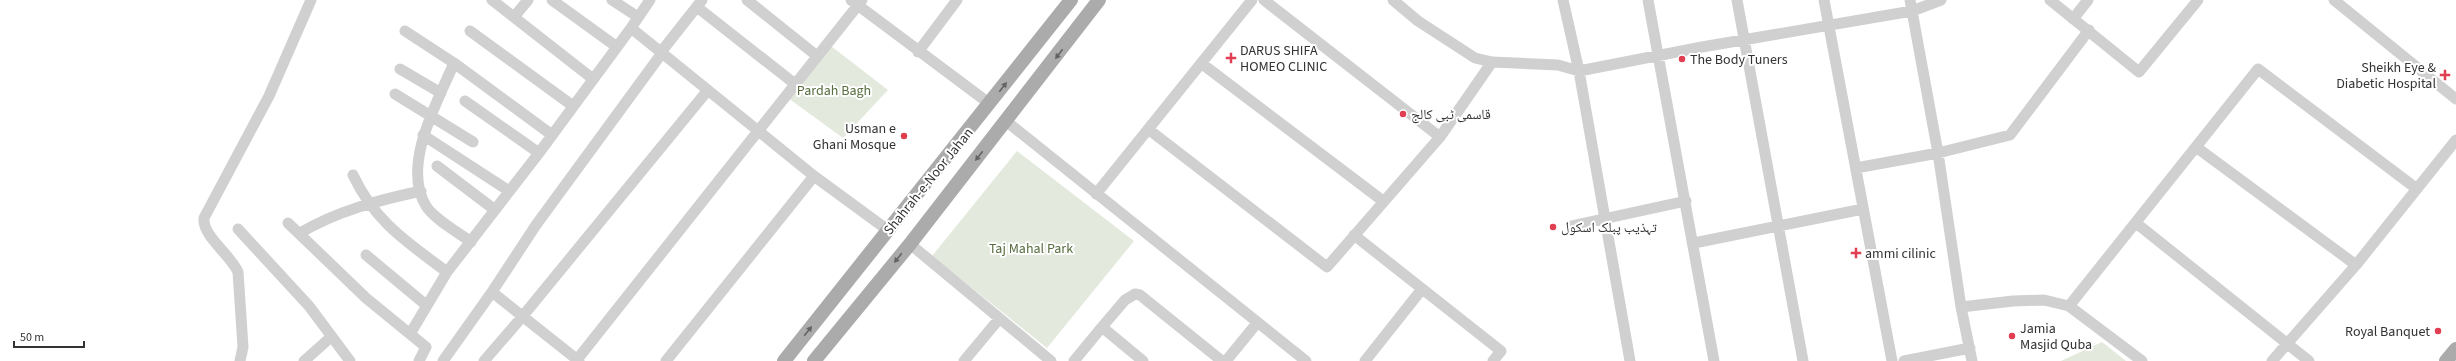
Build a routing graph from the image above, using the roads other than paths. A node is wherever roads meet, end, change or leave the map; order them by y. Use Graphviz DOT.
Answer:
graph roads {
  1 [pos="311,0"];
  2 [pos="492,0"];
  3 [pos="528,0"];
  4 [pos="552,0"];
  5 [pos="612,0"];
  6 [pos="650,0"];
  7 [pos="747,0"];
  8 [pos="956,0"];
  9 [pos="1071,0"];
  10 [pos="1099,0"];
  11 [pos="1252,0"];
  12 [pos="1264,0"];
  13 [pos="1393,0"];
  14 [pos="1563,0"];
  15 [pos="1648,0"];
  16 [pos="1737,0"];
  17 [pos="1824,0"];
  18 [pos="1941,0"];
  19 [pos="2050,0"];
  20 [pos="2088,0"];
  21 [pos="2198,0"];
  22 [pos="2334,0"];
  23 [pos="857,2"];
  24 [pos="699,3"];
  25 [pos="1911,5"];
  26 [pos="514,17"];
  27 [pos="638,17"];
  28 [pos="2073,19"];
  29 [pos="1055,21"];
  30 [pos="1829,26"];
  31 [pos="631,28"];
  32 [pos="2089,30"];
  33 [pos="405,31"];
  34 [pos="470,31"];
  35 [pos="1073,34"];
  36 [pos="1745,41"];
  37 [pos="617,47"];
  38 [pos="918,52"];
  39 [pos="662,53"];
  40 [pos="817,56"];
  41 [pos="1658,56"];
  42 [pos="1492,62"];
  43 [pos="454,64"];
  44 [pos="1201,64"];
  45 [pos="400,69"];
  46 [pos="1579,71"];
  47 [pos="593,79"];
  48 [pos="796,84"];
  49 [pos="708,90"];
  50 [pos="441,93"];
  51 [pos="396,94"];
  52 [pos="2456,99"];
  53 [pos="465,101"];
  54 [pos="990,104"];
  55 [pos="573,106"];
  56 [pos="432,116"];
  57 [pos="1006,121"];
  58 [pos="1148,129"];
  59 [pos="758,131"];
  60 [pos="423,135"];
  61 [pos="552,136"];
  62 [pos="1440,137"];
  63 [pos="2456,140"];
  64 [pos="473,142"];
  65 [pos="2196,148"];
  66 [pos="539,153"];
  67 [pos="1938,153"];
  68 [pos="437,166"];
  69 [pos="1856,168"];
  70 [pos="353,175"];
  71 [pos="814,176"];
  72 [pos="2417,189"];
  73 [pos="421,191"];
  74 [pos="509,191"];
  75 [pos="1096,194"];
  76 [pos="1383,201"];
  77 [pos="1686,201"];
  78 [pos="369,204"];
  79 [pos="1864,209"];
  80 [pos="495,210"];
  81 [pos="1605,219"];
  82 [pos="288,223"];
  83 [pos="2136,223"];
  84 [pos="1780,225"];
  85 [pos="1571,226"];
  86 [pos="238,229"];
  87 [pos="889,231"];
  88 [pos="300,233"];
  89 [pos="1354,235"];
  90 [pos="471,242"];
  91 [pos="1694,243"];
  92 [pos="910,244"];
  93 [pos="366,255"];
  94 [pos="2356,265"];
  95 [pos="447,272"];
  96 [pos="1422,289"];
  97 [pos="492,292"];
  98 [pos="426,305"];
  99 [pos="2069,306"];
  100 [pos="1961,307"];
  101 [pos="821,315"];
  102 [pos="522,317"];
  103 [pos="999,319"];
  104 [pos="1257,323"];
  105 [pos="1102,327"];
  106 [pos="840,329"];
  107 [pos="410,334"];
  108 [pos="331,337"];
  109 [pos="2287,343"];
  110 [pos="1970,348"];
  111 [pos="2456,348"];
  112 [pos="240,361"];
  113 [pos="304,361"];
  114 [pos="350,361"];
  115 [pos="419,361"];
  116 [pos="443,361"];
  117 [pos="484,361"];
  118 [pos="577,361"];
  119 [pos="666,361"];
  120 [pos="784,361"];
  121 [pos="814,361"];
  122 [pos="964,361"];
  123 [pos="1051,361"];
  124 [pos="1074,361"];
  125 [pos="1143,361"];
  126 [pos="1222,361"];
  127 [pos="1226,361"];
  128 [pos="1306,361"];
  129 [pos="1365,361"];
  130 [pos="1493,361"];
  131 [pos="1630,361"];
  132 [pos="1714,361"];
  133 [pos="1803,361"];
  134 [pos="1892,361"];
  135 [pos="1904,361"];
  136 [pos="1972,361"];
  137 [pos="2142,361"];
  138 [pos="2272,361"];
  139 [pos="2309,361"];
  140 [pos="2446,361"];
  1 -- 112 [label="street"];
  2 -- 26 [label="street"];
  3 -- 26 [label="street"];
  4 -- 37 [label="street"];
  5 -- 27 [label="street"];
  6 -- 27 [label="street"];
  7 -- 40 [label="street"];
  8 -- 38 [label="street"];
  9 -- 29 [label="main road, Shahrah-e-Noor Jahan"];
  10 -- 35 [label="main road, Shahrah-e-Noor Jahan"];
  11 -- 44 [label="street"];
  12 -- 62 [label="street"];
  13 -- 42 [label="street"];
  14 -- 46 [label="street"];
  15 -- 41 [label="street"];
  16 -- 36 [label="street"];
  17 -- 30 [label="street"];
  18 -- 25 [label="street"];
  19 -- 28 [label="street"];
  20 -- 28 [label="street"];
  21 -- 32 [label="street"];
  22 -- 52 [label="street"];
  23 -- 38 [label="street"];
  23 -- 40 [label="street"];
  24 -- 39 [label="street"];
  24 -- 48 [label="street"];
  25 -- 30 [label="street"];
  25 -- 67 [label="street"];
  26 -- 47 [label="street"];
  27 -- 31 [label="street"];
  28 -- 32 [label="street"];
  29 -- 35 [label="main road"];
  54 -- 29 [label="main road, Shahrah-e-Noor Jahan, one-way"];
  30 -- 36 [label="street"];
  30 -- 69 [label="street"];
  31 -- 37 [label="street"];
  31 -- 39 [label="street"];
  32 -- 67 [label="street"];
  33 -- 43 [label="street"];
  34 -- 55 [label="street"];
  35 -- 57 [label="main road, Shahrah-e-Noor Jahan, one-way"];
  36 -- 41 [label="street"];
  36 -- 84 [label="street"];
  37 -- 47 [label="street"];
  38 -- 54 [label="street"];
  39 -- 49 [label="street"];
  39 -- 97 [label="street"];
  40 -- 48 [label="street"];
  41 -- 46 [label="street"];
  41 -- 77 [label="street"];
  42 -- 46 [label="street"];
  42 -- 62 [label="street"];
  43 -- 50 [label="street"];
  43 -- 61 [label="street"];
  44 -- 58 [label="street"];
  44 -- 76 [label="street"];
  45 -- 50 [label="street"];
  46 -- 81 [label="street"];
  47 -- 55 [label="street"];
  48 -- 59 [label="street"];
  49 -- 59 [label="street"];
  49 -- 102 [label="street"];
  50 -- 56 [label="street"];
  51 -- 56 [label="street"];
  53 -- 66 [label="street"];
  54 -- 87 [label="main road, Shahrah-e-Noor Jahan"];
  55 -- 61 [label="street"];
  56 -- 60 [label="street"];
  56 -- 64 [label="street"];
  57 -- 75 [label="street"];
  57 -- 92 [label="main road, Shahrah-e-Noor Jahan, one-way"];
  58 -- 75 [label="street"];
  58 -- 89 [label="street"];
  59 -- 71 [label="street"];
  59 -- 118 [label="street"];
  60 -- 73 [label="street"];
  60 -- 74 [label="street"];
  61 -- 66 [label="street"];
  62 -- 76 [label="street"];
  63 -- 72 [label="street"];
  65 -- 72 [label="street"];
  65 -- 83 [label="street"];
  65 -- 94 [label="street"];
  66 -- 74 [label="street"];
  67 -- 69 [label="street"];
  67 -- 100 [label="street"];
  68 -- 80 [label="street"];
  69 -- 79 [label="street"];
  70 -- 78 [label="street"];
  71 -- 87 [label="street"];
  71 -- 119 [label="street"];
  72 -- 94 [label="street"];
  73 -- 78 [label="street"];
  73 -- 90 [label="street"];
  74 -- 80 [label="street"];
  75 -- 104 [label="street"];
  76 -- 89 [label="street"];
  77 -- 81 [label="street"];
  77 -- 91 [label="street"];
  78 -- 88 [label="street"];
  78 -- 95 [label="street"];
  79 -- 84 [label="street"];
  79 -- 134 [label="street"];
  80 -- 90 [label="street"];
  81 -- 85 [label="street"];
  81 -- 131 [label="street"];
  82 -- 88 [label="street"];
  83 -- 99 [label="street"];
  83 -- 109 [label="street"];
  84 -- 91 [label="street"];
  84 -- 133 [label="street"];
  86 -- 108 [label="street"];
  87 -- 101 [label="main road, Shahrah-e-Noor Jahan"];
  88 -- 107 [label="street"];
  89 -- 96 [label="street"];
  90 -- 95 [label="street"];
  91 -- 132 [label="street"];
  92 -- 103 [label="street"];
  92 -- 106 [label="main road, Shahrah-e-Noor Jahan, one-way"];
  93 -- 98 [label="street"];
  94 -- 109 [label="street"];
  95 -- 98 [label="street"];
  96 -- 129 [label="street"];
  96 -- 130 [label="street"];
  97 -- 102 [label="street"];
  97 -- 116 [label="street"];
  98 -- 107 [label="street"];
  99 -- 100 [label="street"];
  99 -- 137 [label="street"];
  100 -- 110 [label="street"];
  101 -- 106 [label="main road"];
  120 -- 101 [label="main road, Shahrah-e-Noor Jahan, one-way"];
  102 -- 117 [label="street"];
  102 -- 118 [label="street"];
  103 -- 122 [label="street"];
  103 -- 123 [label="street"];
  104 -- 127 [label="street"];
  104 -- 128 [label="street"];
  105 -- 124 [label="street"];
  105 -- 125 [label="street"];
  105 -- 126 [label="street"];
  106 -- 121 [label="main road, Shahrah-e-Noor Jahan"];
  107 -- 115 [label="street"];
  108 -- 113 [label="street"];
  108 -- 114 [label="street"];
  109 -- 138 [label="street"];
  109 -- 139 [label="street"];
  110 -- 135 [label="street"];
  110 -- 136 [label="street"];
  111 -- 140 [label="main road"];
}
